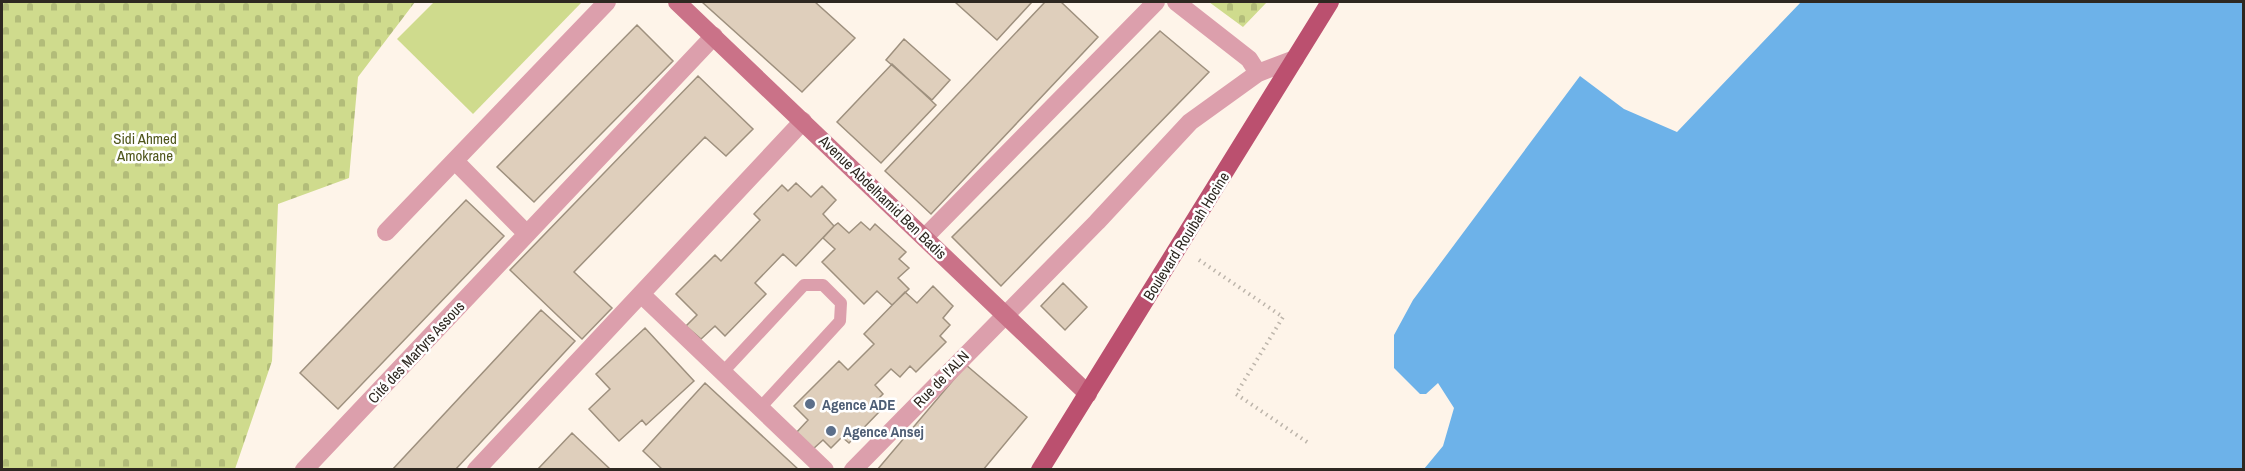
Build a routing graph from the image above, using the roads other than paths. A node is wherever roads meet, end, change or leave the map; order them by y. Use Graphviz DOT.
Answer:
graph roads {
  1 [pos="607,2"];
  2 [pos="677,2"];
  3 [pos="1156,2"];
  4 [pos="1176,2"];
  5 [pos="1330,2"];
  6 [pos="714,36"];
  7 [pos="1295,59"];
  8 [pos="1258,74"];
  9 [pos="803,121"];
  10 [pos="455,161"];
  11 [pos="386,232"];
  12 [pos="527,234"];
  13 [pos="925,237"];
  14 [pos="641,294"];
  15 [pos="1005,314"];
  16 [pos="723,372"];
  17 [pos="1088,394"];
  18 [pos="760,408"];
  19 [pos="304,470"];
  20 [pos="476,470"];
  21 [pos="825,470"];
  22 [pos="853,470"];
  23 [pos="1040,470"];
  1 -- 10 [label="street"];
  2 -- 6 [label="main road, Avenue Abdelhamid Ben Badis"];
  3 -- 13 [label="street"];
  4 -- 8 [label="street"];
  5 -- 7 [label="main road, Boulevard Rouibah Hocine"];
  6 -- 9 [label="main road, Avenue Abdelhamid Ben Badis"];
  6 -- 12 [label="street, Cité des Martyrs Assous"];
  7 -- 8 [label="street, Rue de l'ALN"];
  7 -- 17 [label="main road, Boulevard Rouibah Hocine"];
  8 -- 15 [label="street, Rue de l'ALN"];
  9 -- 13 [label="main road, Avenue Abdelhamid Ben Badis"];
  9 -- 14 [label="street"];
  10 -- 11 [label="street"];
  10 -- 12 [label="street"];
  12 -- 19 [label="street, Cité des Martyrs Assous"];
  13 -- 15 [label="main road, Avenue Abdelhamid Ben Badis"];
  14 -- 16 [label="street"];
  14 -- 20 [label="street"];
  15 -- 17 [label="main road, Avenue Abdelhamid Ben Badis"];
  15 -- 22 [label="street, Rue de l'ALN"];
  16 -- 18 [label="street"];
  16 -- 18 [label="lane"];
  17 -- 23 [label="main road, Boulevard Rouibah Hocine"];
  18 -- 21 [label="street"];
}
